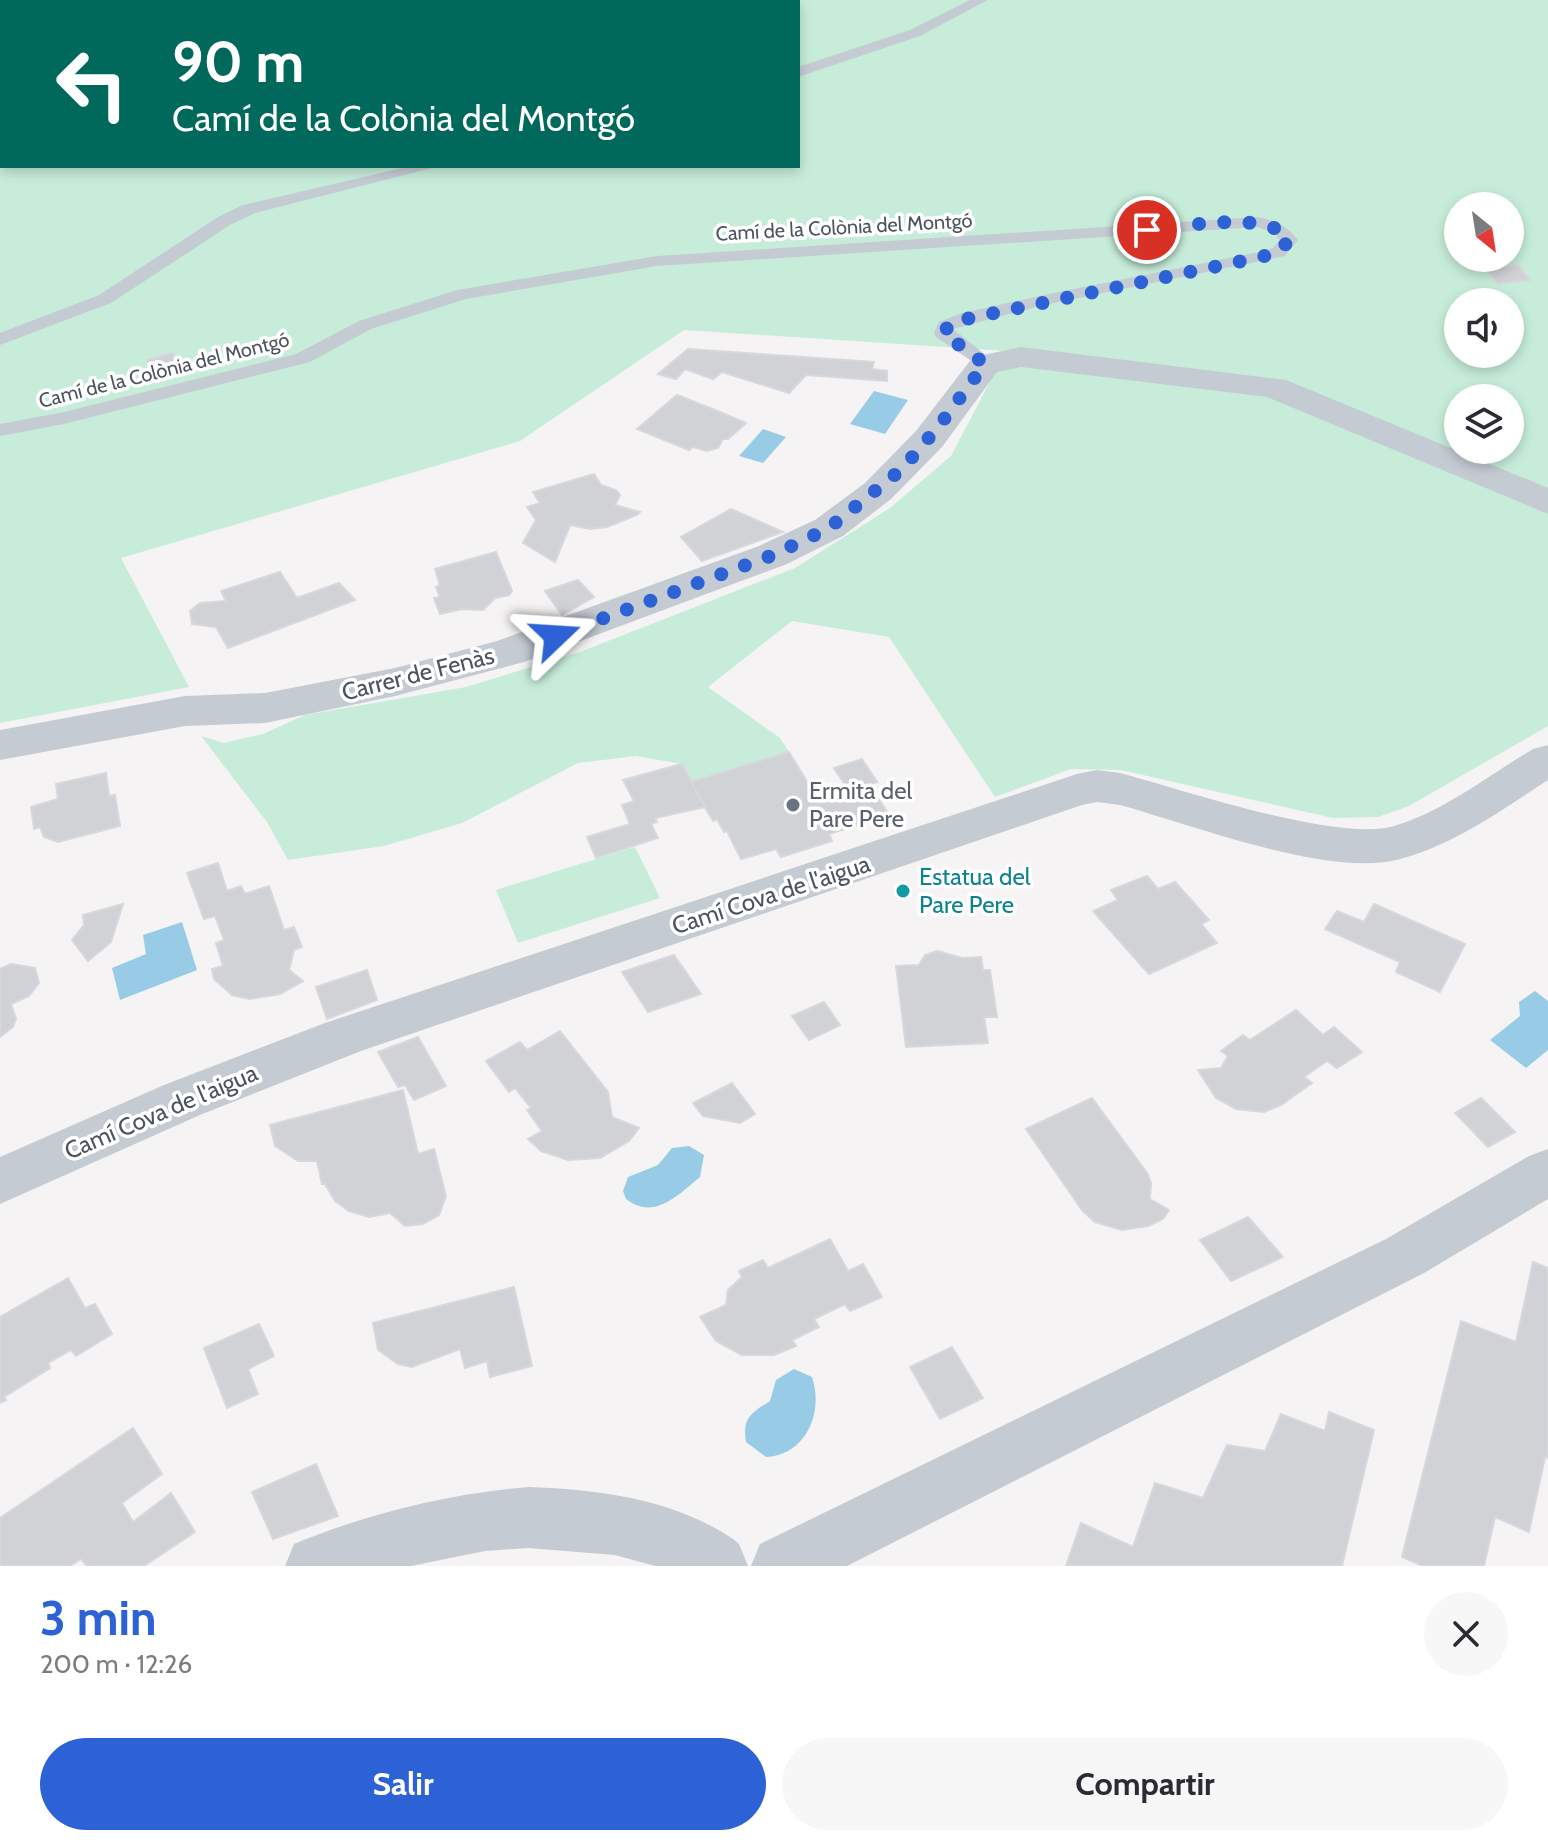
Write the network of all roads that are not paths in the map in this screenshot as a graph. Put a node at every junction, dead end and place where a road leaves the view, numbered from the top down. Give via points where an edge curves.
1 (981, 0) edge
2 (800, 71) edge
3 (423, 168) edge
4 (0, 339) edge
5 (985, 364) junction
6 (0, 430) edge
7 (1548, 502) edge
8 (0, 745) edge
9 (1548, 760) edge
10 (1548, 1172) edge
11 (0, 1181) edge
12 (316, 1566) edge
13 (717, 1566) edge
14 (782, 1566) edge

1 - 2 lane via 915,33
3 - 4 lane via 249,209 105,299
5 - 6 lane, Camí de la Colònia del Montgó via 948,339 945,326 1044,300 1261,257 1279,252 1289,240 1278,228 1258,222 657,261 463,294 395,313 303,358
5 - 7 street via 1034,358 1274,387
5 - 8 street, Carrer de Fenàs via 929,439 878,491 829,528 773,555 521,648 452,668 265,708 185,711
9 - 11 street, Camí Cova de l'aigua via 1418,835 1368,848 1283,832 1120,789 1077,790 343,1037 182,1100
10 - 14 street via 1405,1256
12 - 13 street via 442,1527 570,1517 635,1528

